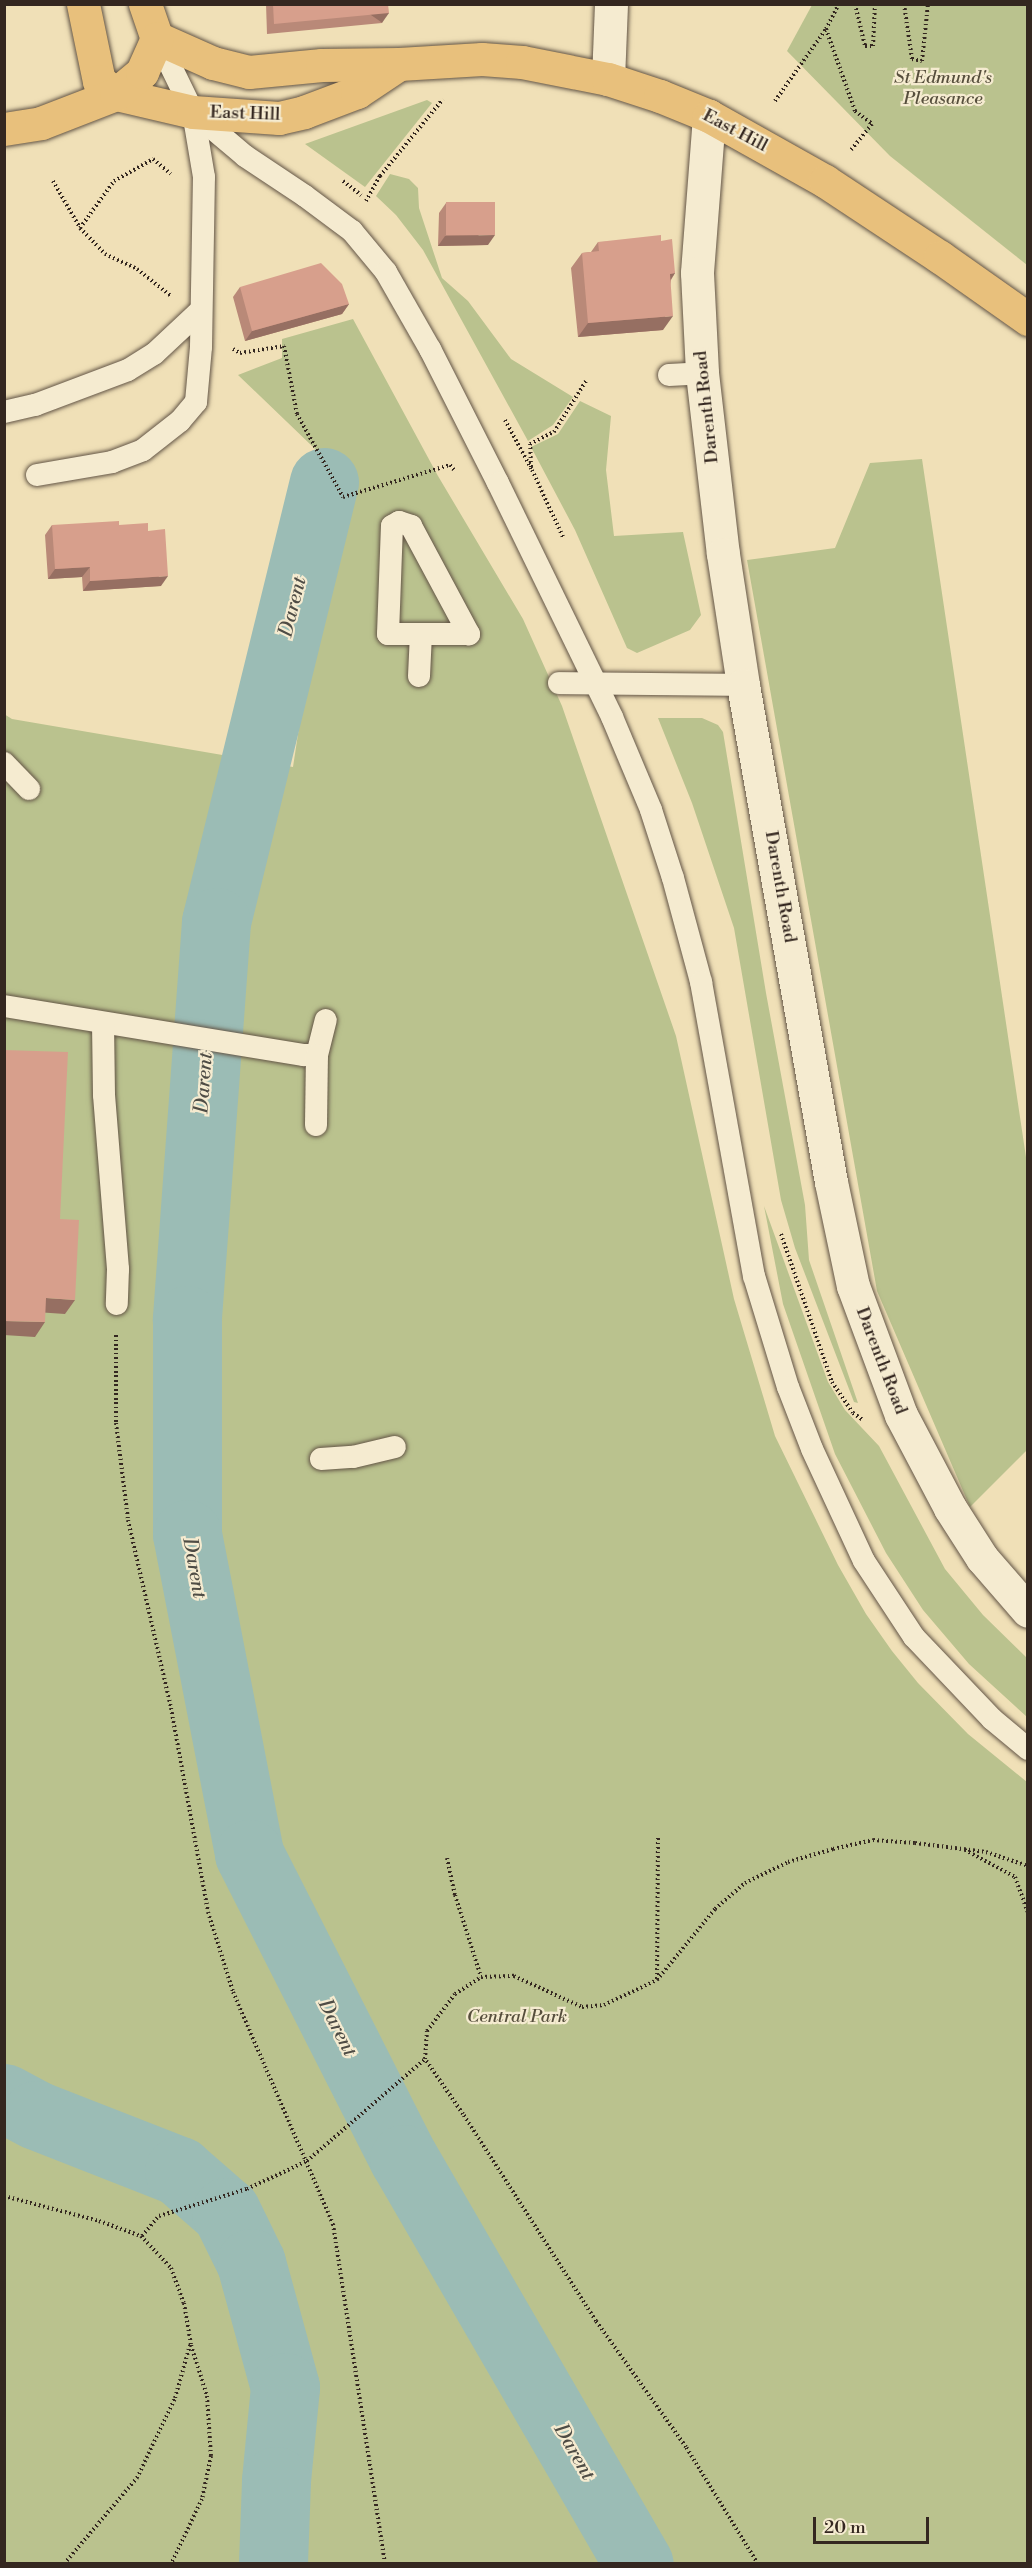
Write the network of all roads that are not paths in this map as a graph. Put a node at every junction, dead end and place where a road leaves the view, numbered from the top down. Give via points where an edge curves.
1 (83, 4) edge
2 (145, 4) edge
3 (610, 4) edge
4 (157, 38) junction
5 (399, 64) junction
6 (608, 80) junction
7 (116, 94) junction
8 (193, 112) junction
9 (709, 116) junction
10 (4, 129) edge
11 (201, 310) junction
12 (1028, 319) edge
13 (702, 373) junction
14 (669, 375) dead end
15 (4, 412) edge
16 (37, 475) dead end
17 (421, 634) junction
18 (419, 676) dead end
19 (559, 683) dead end
20 (597, 684) junction
21 (743, 685) junction
22 (4, 763) edge
23 (29, 789) dead end
24 (4, 1006) edge
25 (326, 1020) dead end
26 (103, 1023) junction
27 (317, 1055) junction
28 (316, 1125) dead end
29 (117, 1304) road end
30 (395, 1447) dead end
31 (321, 1459) dead end
32 (1028, 1611) edge
33 (1028, 1749) edge

1 - 7 main road via 99,81
2 - 4 main road
3 - 6 street
4 - 5 main road, East Hill via 213,63 249,72 322,65
4 - 7 main road via 142,72
4 - 8 lane
5 - 6 main road, East Hill via 482,59 522,62
5 - 8 main road, East Hill via 357,92 279,118
6 - 9 main road, East Hill
7 - 8 main road, East Hill
7 - 10 main road via 41,123
8 - 11 lane via 204,177
8 - 20 lane via 244,156 352,231 386,272 430,349
9 - 12 main road, East Hill via 877,214
9 - 13 street, Darenth Road via 697,273
11 - 15 lane via 154,354 102,382
11 - 16 lane via 196,402 180,421 142,450 112,462
13 - 14 lane
13 - 21 street, Darenth Road
17 - 17 lane via 470,634 411,526 399,522 392,526 388,634
17 - 18 lane
19 - 20 lane
20 - 21 lane
20 - 33 lane via 651,810 686,918 754,1276 788,1387 812,1449 864,1561 908,1629 992,1719
21 - 32 street, Darenth Road via 853,1286 901,1415 950,1508 982,1558
22 - 23 lane
24 - 26 lane
25 - 27 lane
26 - 27 lane via 286,1054
26 - 29 lane
27 - 28 lane
30 - 31 lane via 353,1457

